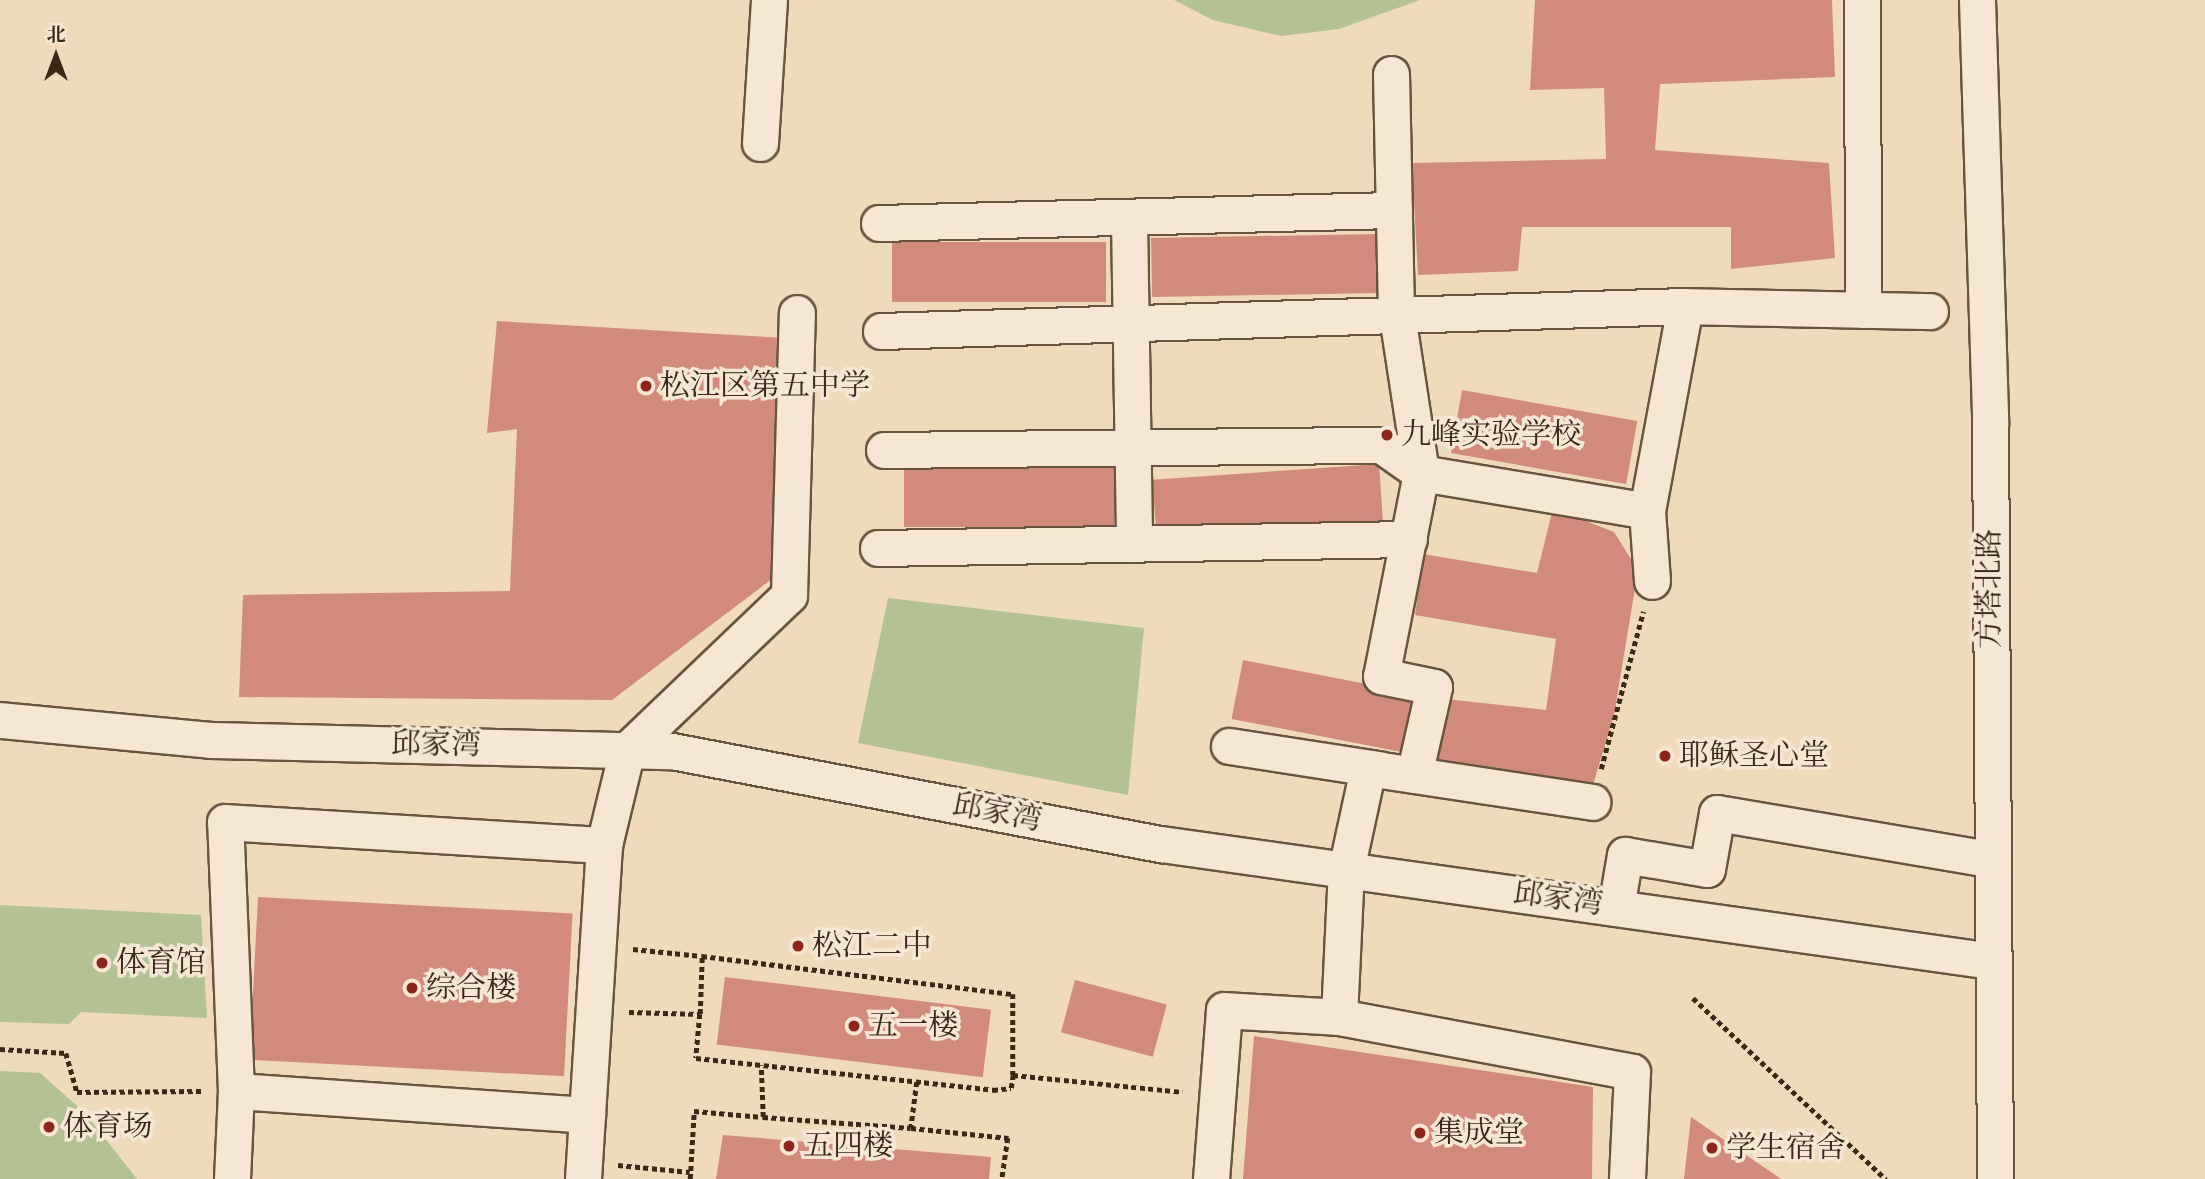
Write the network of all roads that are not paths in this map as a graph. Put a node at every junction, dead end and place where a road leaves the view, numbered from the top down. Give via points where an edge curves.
1 (769, 0) edge
2 (1861, 0) edge
3 (1977, 0) edge
4 (1391, 74) dead end
5 (760, 143) dead end
6 (1394, 210) junction
7 (1129, 217) junction
8 (879, 223) dead end
9 (1685, 306) junction
10 (1863, 310) junction
11 (1930, 311) dead end
12 (797, 313) dead end
13 (1397, 315) junction
14 (1131, 324) junction
15 (881, 331) dead end
16 (1133, 448) junction
17 (884, 450) dead end
18 (1421, 473) junction
19 (1647, 511) junction
20 (1409, 539) junction
21 (1134, 544) junction
22 (878, 548) dead end
23 (1652, 581) road end
24 (0, 720) edge
25 (1229, 746) dead end
26 (627, 750) junction
27 (1378, 769) junction
28 (1414, 775) junction
29 (1592, 802) road end
30 (604, 845) junction
31 (1990, 859) junction
32 (1346, 870) junction
33 (1616, 908) junction
34 (1991, 961) junction
35 (1339, 1017) junction
36 (236, 1091) junction
37 (587, 1115) junction
38 (583, 1171) edge
39 (232, 1179) edge
40 (1211, 1179) edge
41 (1627, 1179) edge
42 (1995, 1179) edge

1 - 5 street
2 - 10 street
3 - 31 street, 方塔北路 via 1990,422
4 - 6 street
6 - 7 street
6 - 13 street
7 - 8 street
7 - 14 street
9 - 10 street
9 - 13 street
9 - 19 street
10 - 11 street
12 - 26 street via 789,595
13 - 14 street
13 - 18 street
14 - 15 street
14 - 16 street
16 - 17 street
16 - 18 street via 1381,445
16 - 21 street
18 - 19 street
18 - 20 street
19 - 23 street
20 - 21 street
20 - 28 street via 1381,676 1434,687
21 - 22 street
24 - 26 street, 邱家湾 via 211,740
25 - 27 street
26 - 30 street
26 - 32 street, 邱家湾 via 672,751 1161,844
27 - 28 street
27 - 32 street via 1368,768
28 - 29 street
30 - 36 street via 225,822
30 - 37 street
31 - 33 street via 1717,813 1707,869 1625,855
31 - 34 street, 方塔北路
32 - 33 street, 邱家湾
32 - 35 street
33 - 34 street, 邱家湾
34 - 42 street, 方塔北路
35 - 40 street via 1224,1010
35 - 41 street via 1632,1072
36 - 37 street
36 - 39 street
37 - 38 street

